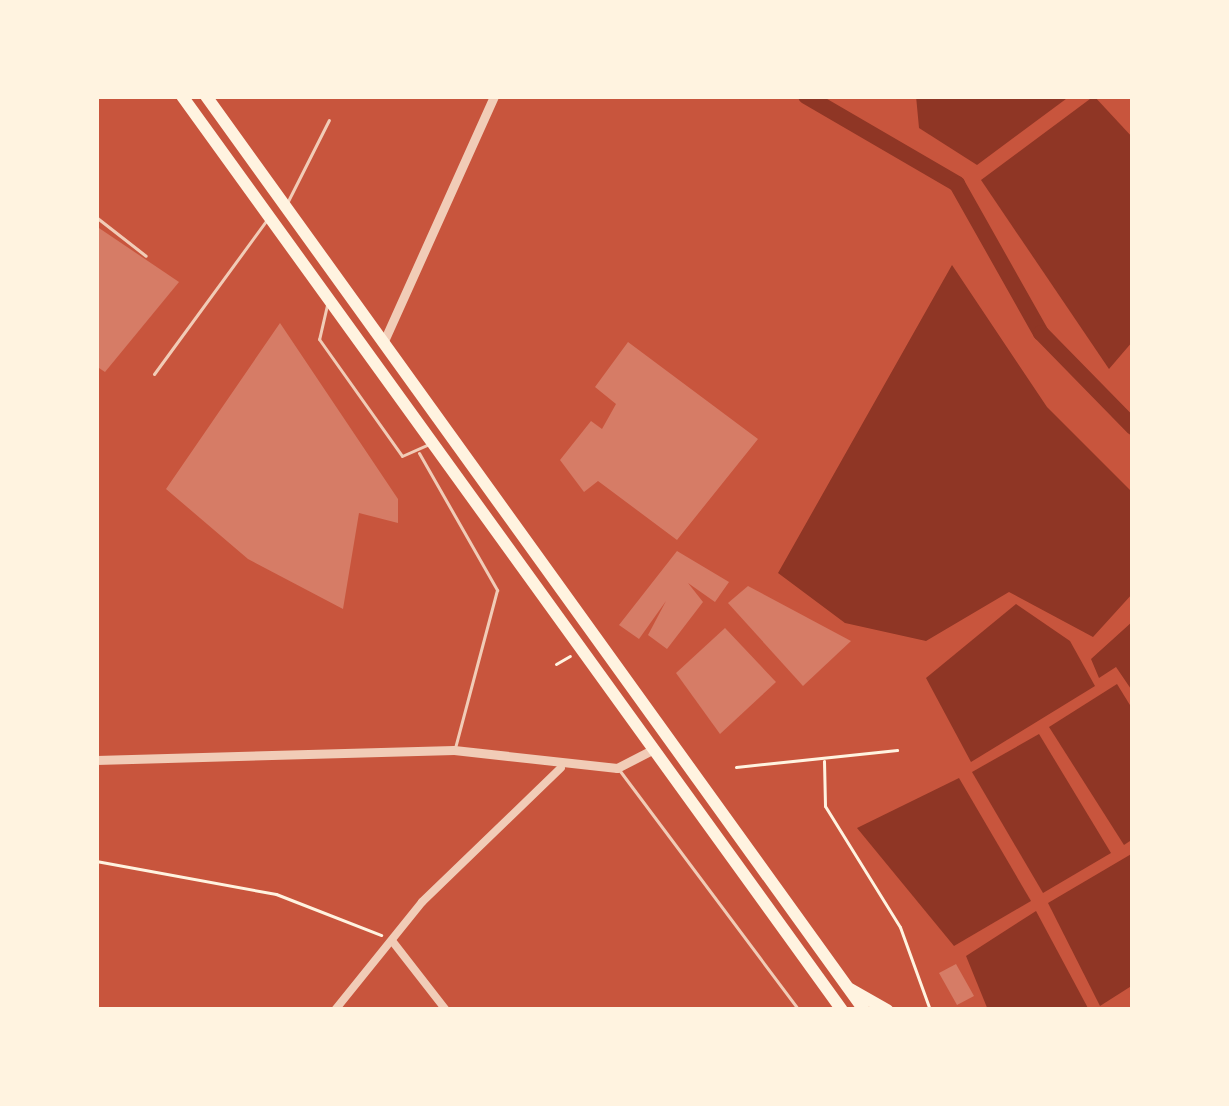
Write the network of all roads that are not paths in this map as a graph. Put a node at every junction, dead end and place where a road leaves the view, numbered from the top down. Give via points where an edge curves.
1 (182, 96) edge
2 (206, 96) edge
3 (494, 96) edge
4 (329, 120) dead end
5 (286, 204) junction
6 (271, 215) junction
7 (96, 217) edge
8 (146, 256) dead end
9 (330, 298) junction
10 (384, 341) junction
11 (154, 374) dead end
12 (433, 441) junction
13 (419, 453) junction
14 (654, 748) junction
15 (454, 750) junction
16 (96, 760) edge
17 (561, 768) junction
18 (617, 768) junction
19 (393, 942) junction
20 (849, 989) junction
21 (833, 1004) edge
22 (340, 1008) edge
23 (446, 1010) edge
24 (799, 1010) edge
25 (842, 1010) edge
26 (864, 1010) edge
27 (887, 1010) edge

1 - 6 main road
2 - 5 main road
3 - 10 street
4 - 5 lane
5 - 10 main road
6 - 9 main road
6 - 11 lane
7 - 8 lane
9 - 12 main road
9 - 13 lane via 319,339 402,456
10 - 20 main road
12 - 13 lane
12 - 14 main road
13 - 15 lane via 497,590
14 - 18 street
14 - 21 main road
15 - 16 street
15 - 17 street
17 - 18 street
17 - 19 street
18 - 24 lane
19 - 22 street
19 - 23 street
20 - 26 main road
20 - 27 main road
21 - 25 main road

